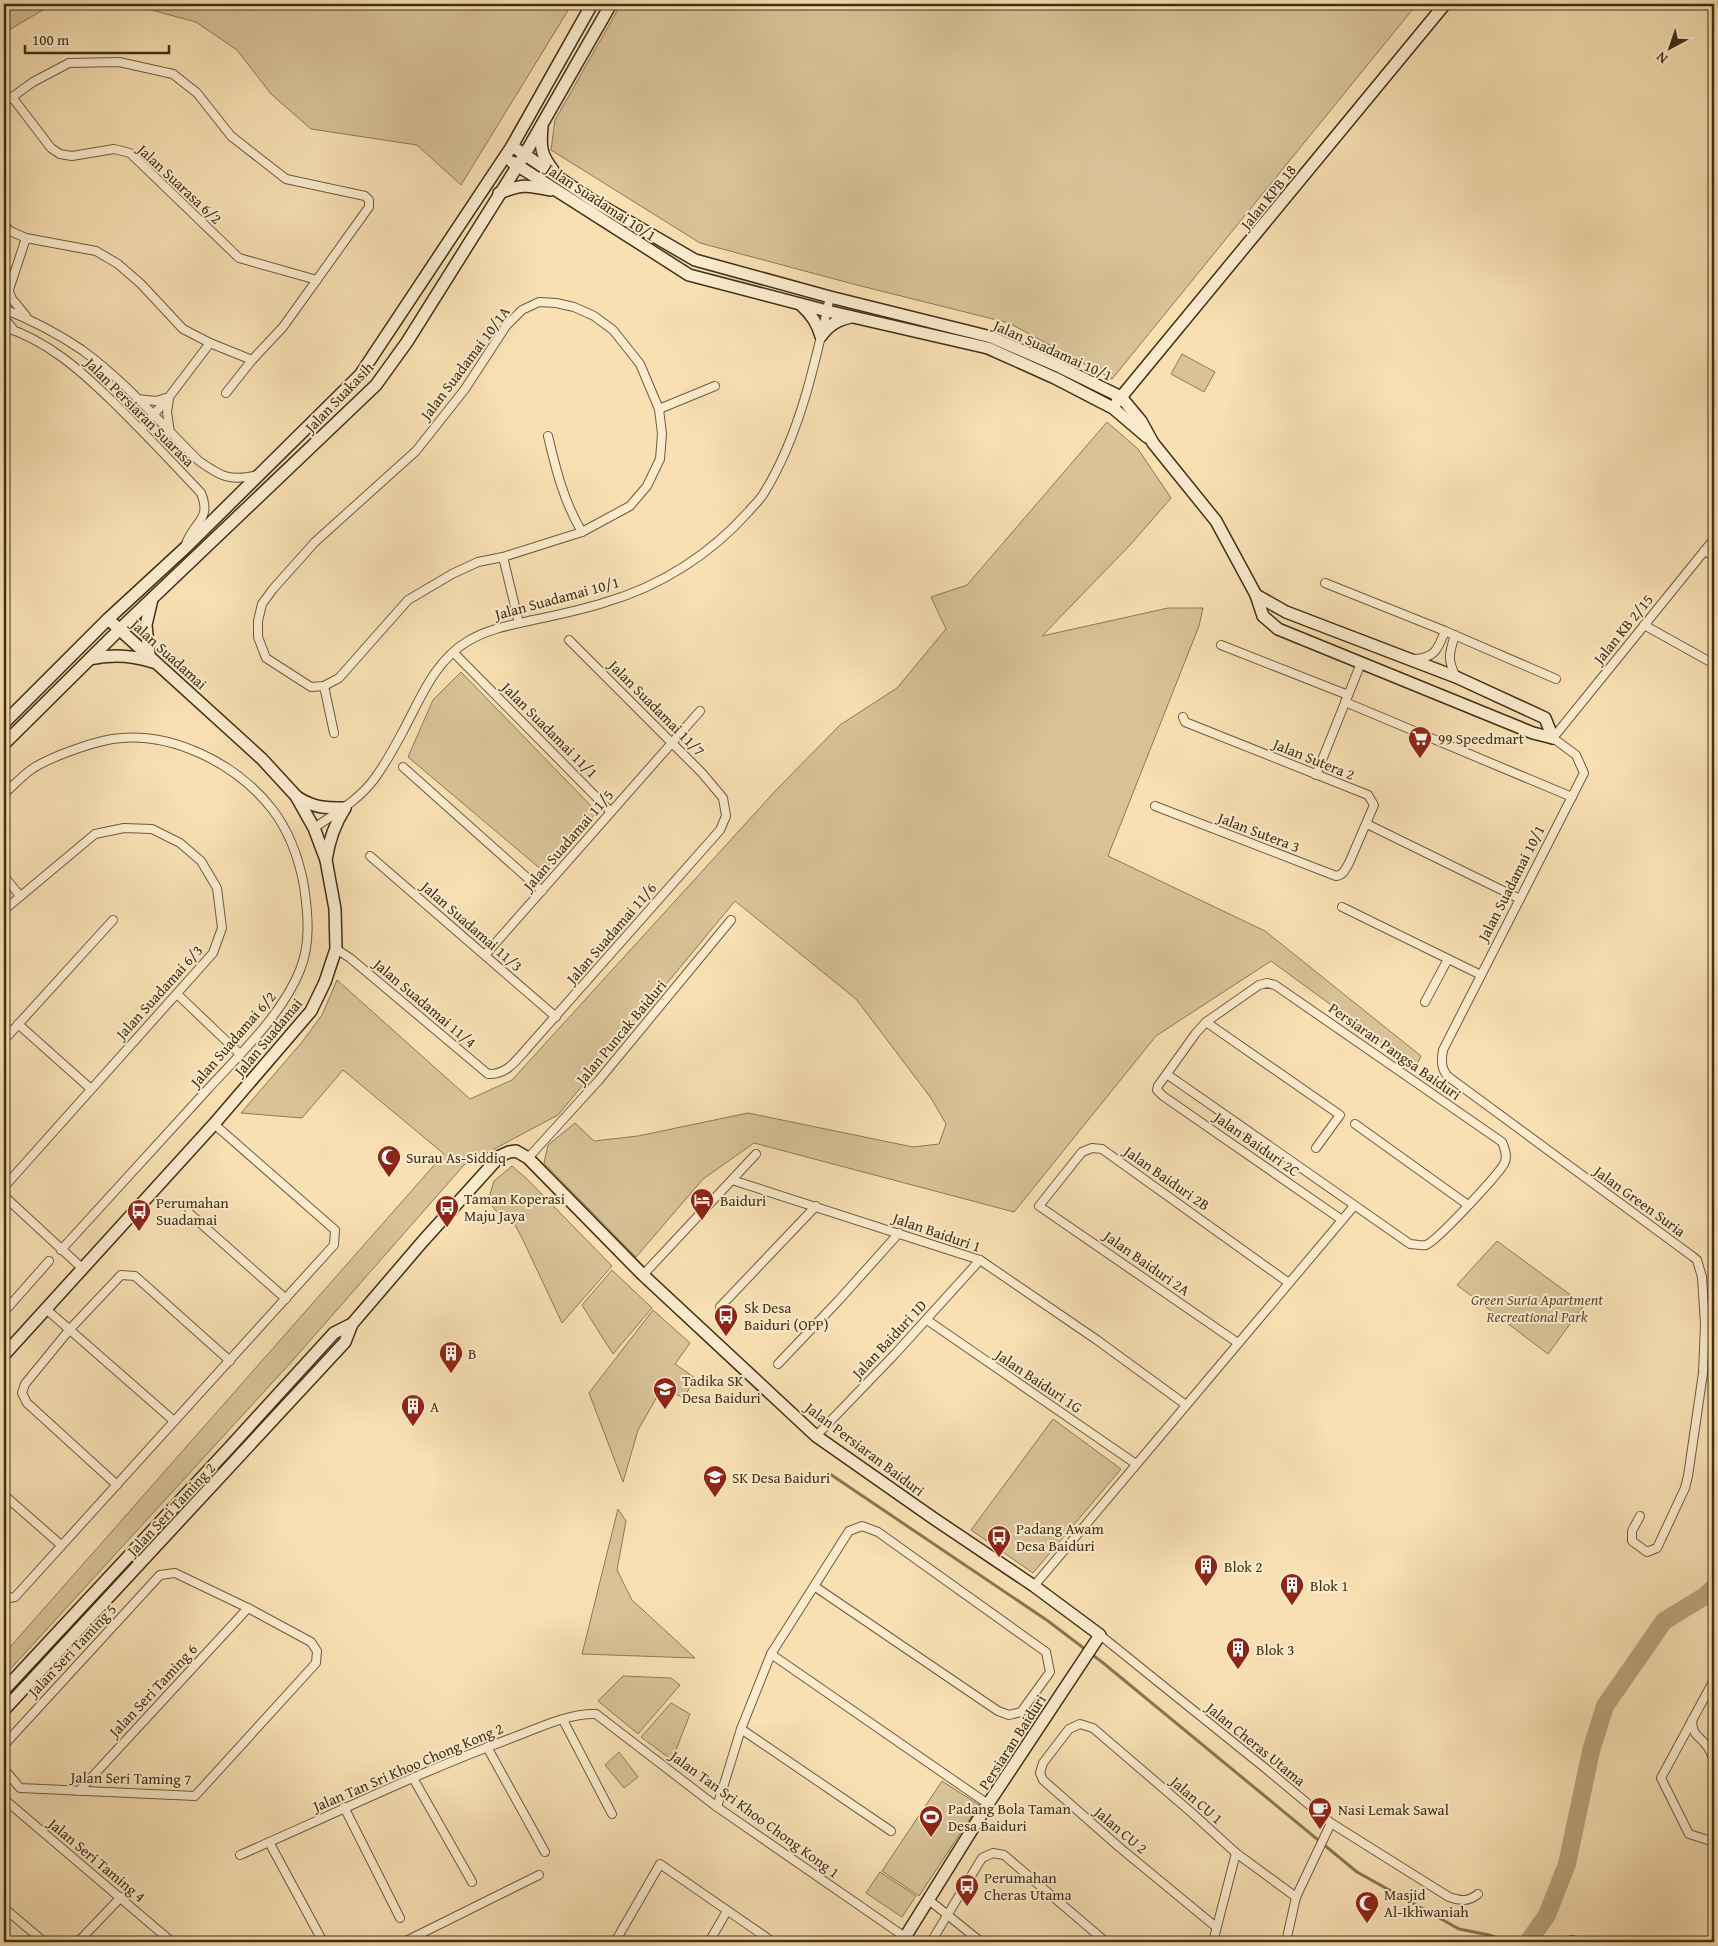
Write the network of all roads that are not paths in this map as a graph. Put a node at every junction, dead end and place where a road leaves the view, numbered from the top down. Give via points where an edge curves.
1 (592, 4) edge
2 (612, 4) edge
3 (1444, 4) edge
4 (12, 97) junction
5 (4, 103) edge
6 (543, 123) junction
7 (512, 146) junction
8 (525, 154) junction
9 (504, 157) junction
10 (517, 166) junction
11 (562, 180) junction
12 (557, 191) junction
13 (499, 193) junction
14 (4, 225) edge
15 (26, 238) junction
16 (317, 280) junction
17 (6, 291) edge
18 (830, 298) junction
19 (800, 304) junction
20 (4, 305) edge
21 (4, 309) edge
22 (827, 311) junction
23 (853, 317) junction
24 (4, 318) edge
25 (28, 319) junction
26 (4, 326) edge
27 (15, 330) junction
28 (821, 336) junction
29 (210, 343) junction
30 (252, 360) junction
31 (715, 386) dead end
32 (226, 393) dead end
33 (169, 397) junction
34 (1121, 397) junction
35 (136, 398) junction
36 (1113, 408) junction
37 (660, 409) junction
38 (153, 416) junction
39 (141, 428) junction
40 (170, 433) junction
41 (548, 436) dead end
42 (1153, 442) junction
43 (258, 475) junction
44 (582, 532) junction
45 (1714, 539) edge
46 (185, 548) junction
47 (1704, 551) junction
48 (503, 556) junction
49 (1714, 556) edge
50 (1325, 583) dead end
51 (1256, 595) junction
52 (152, 599) junction
53 (108, 618) junction
54 (519, 623) junction
55 (1644, 625) junction
56 (120, 629) junction
57 (1445, 631) junction
58 (1455, 636) junction
59 (569, 640) dead end
60 (1221, 645) dead end
61 (454, 653) junction
62 (89, 659) junction
63 (153, 659) junction
64 (1409, 659) junction
65 (1361, 662) junction
66 (1714, 664) edge
67 (1456, 678) junction
68 (1556, 679) dead end
69 (324, 686) junction
70 (1347, 698) junction
71 (700, 711) dead end
72 (1183, 717) dead end
73 (4, 723) edge
74 (334, 733) dead end
75 (1553, 738) junction
76 (671, 742) junction
77 (4, 744) edge
78 (403, 767) dead end
79 (1316, 775) junction
80 (4, 794) edge
81 (296, 796) junction
82 (1572, 797) junction
83 (723, 798) joint
84 (1155, 806) dead end
85 (345, 808) junction
86 (611, 812) junction
87 (1367, 824) junction
88 (314, 828) junction
89 (370, 856) dead end
90 (326, 860) junction
91 (1349, 863) joint
92 (4, 876) edge
93 (542, 890) junction
94 (20, 896) junction
95 (1520, 899) junction
96 (1342, 907) dead end
97 (4, 910) edge
98 (113, 920) dead end
99 (732, 920) dead end
100 (336, 949) junction
101 (485, 955) junction
102 (1448, 959) junction
103 (1481, 975) junction
104 (177, 994) junction
105 (1425, 1002) dead end
106 (556, 1017) junction
107 (1206, 1022) junction
108 (18, 1024) junction
109 (4, 1040) edge
110 (1443, 1050) joint
111 (240, 1054) junction
112 (498, 1074) joint
113 (1168, 1075) junction
114 (91, 1089) junction
115 (1157, 1090) joint
116 (214, 1124) junction
117 (1355, 1124) dead end
118 (1316, 1148) dead end
119 (756, 1154) dead end
120 (528, 1158) junction
121 (732, 1180) junction
122 (4, 1186) edge
123 (4, 1196) edge
124 (1468, 1205) junction
125 (816, 1206) junction
126 (1039, 1206) joint
127 (1354, 1206) junction
128 (189, 1213) dead end
129 (1342, 1220) junction
130 (898, 1233) junction
131 (61, 1250) junction
132 (980, 1260) junction
133 (49, 1261) dead end
134 (82, 1268) junction
135 (643, 1275) junction
136 (1289, 1283) junction
137 (286, 1299) junction
138 (720, 1307) dead end
139 (46, 1309) junction
140 (4, 1312) edge
141 (926, 1320) junction
142 (352, 1324) junction
143 (70, 1329) junction
144 (1238, 1343) junction
145 (4, 1355) edge
146 (230, 1361) junction
147 (778, 1364) dead end
148 (1186, 1405) junction
149 (174, 1422) junction
150 (816, 1436) junction
151 (1136, 1464) junction
152 (116, 1485) junction
153 (4, 1495) edge
154 (1640, 1516) dead end
155 (61, 1545) junction
156 (814, 1586) junction
157 (1034, 1586) junction
158 (4, 1599) edge
159 (248, 1608) junction
160 (1100, 1635) junction
161 (771, 1654) junction
162 (1714, 1680) edge
163 (4, 1690) edge
164 (4, 1710) edge
165 (590, 1714) joint
166 (563, 1720) junction
167 (1692, 1720) junction
168 (1080, 1724) joint
169 (741, 1729) junction
170 (4, 1744) edge
171 (487, 1747) junction
172 (1714, 1760) edge
173 (4, 1769) edge
174 (413, 1778) junction
175 (79, 1791) junction
176 (4, 1799) edge
177 (988, 1804) junction
178 (344, 1807) junction
179 (717, 1807) junction
180 (612, 1814) dead end
181 (1330, 1823) junction
182 (891, 1831) dead end
183 (269, 1842) junction
184 (1714, 1842) edge
185 (545, 1852) dead end
186 (1236, 1853) junction
187 (240, 1855) dead end
188 (539, 1876) dead end
189 (472, 1882) dead end
190 (1478, 1894) dead end
191 (121, 1897) junction
192 (1296, 1897) junction
193 (929, 1900) junction
194 (4, 1908) edge
195 (727, 1911) junction
196 (949, 1915) junction
197 (400, 1918) dead end
198 (1216, 1928) junction
199 (419, 1935) junction
200 (904, 1940) edge
201 (1571, 1940) dead end
202 (43, 1941) edge
203 (78, 1942) edge
204 (172, 1942) edge
205 (323, 1942) edge
206 (404, 1942) edge
207 (426, 1942) edge
208 (615, 1942) edge
209 (709, 1942) edge
210 (773, 1942) edge
211 (931, 1942) edge
212 (981, 1942) edge
213 (1106, 1942) edge
214 (1212, 1942) edge
215 (1286, 1942) edge
216 (1580, 1942) edge

1 - 7 street, Jalan Suakasih
2 - 6 street, Jalan Suakasih
3 - 34 street, Jalan KPB 18
4 - 5 street
4 - 16 street, Jalan Suarasa 6/2 via 51,148 60,154 72,156 114,149 130,153 239,258
4 - 16 street via 69,63 119,62 173,74 197,93 231,136 286,179 365,196 369,200 369,207
6 - 8 street, Jalan Suakasih
6 - 11 street via 541,143 544,158
7 - 8 street, Jalan Suadamai 10/1
7 - 9 street, Jalan Suakasih
8 - 10 street, Jalan Suakasih
8 - 11 street, Jalan Suadamai 10/1
9 - 10 street, Jalan Suadamai 10/1
9 - 43 street, Jalan Suakasih via 360,376
10 - 12 street, Jalan Suadamai 10/1
10 - 13 street, Jalan Suakasih
11 - 18 street, Jalan Suadamai 10/1 via 695,260
12 - 13 street via 528,185
12 - 19 street, Jalan Suadamai 10/1 via 689,275
13 - 52 street, Jalan Suakasih via 407,342 376,385
14 - 15 street
15 - 17 street
15 - 29 street via 96,251 118,264 141,284 183,329
16 - 30 street via 283,327
17 - 20 street
17 - 25 street
18 - 22 street, Jalan Suadamai 10/1
18 - 34 street, Jalan Suadamai 10/1 via 992,337
19 - 22 street, Jalan Suadamai 10/1
19 - 28 street via 812,315
21 - 25 street, Jalan Persiaran Suarasa
22 - 23 street, Jalan Suadamai 10/1
22 - 28 street, Jalan Suadamai 10/1
23 - 28 street via 838,320
23 - 36 street, Jalan Suadamai 10/1 via 988,348
24 - 27 street
25 - 35 street, Jalan Persiaran Suarasa via 82,350
26 - 27 street, Jalan Persiaran Suarasa
27 - 39 street, Jalan Persiaran Suarasa via 84,373
28 - 54 street, Jalan Suadamai 10/1 via 809,389 780,464 763,494 716,544 664,579 626,596 585,609
29 - 30 street
29 - 33 street
30 - 32 street
31 - 37 street
33 - 35 street via 156,401
33 - 38 street
33 - 40 street
34 - 36 street, Jalan KPB 18
34 - 42 street, Jalan Suadamai 10/1
35 - 38 street, Jalan Persiaran Suarasa
36 - 42 street, Jalan Suadamai 10/1
37 - 44 street, Jalan Suadamai 10/1A via 660,459 647,486 630,506
37 - 69 street, Jalan Suadamai 10/1A via 640,364 613,330 594,316 556,303 539,302 522,310 506,326 465,389 416,451 315,542 262,604 258,637 266,658 311,688
38 - 39 street
38 - 40 street, Jalan Persiaran Suarasa
39 - 46 street, Jalan Persiaran Suarasa via 201,493 205,504 204,516 189,535
40 - 43 street, Jalan Persiaran Suarasa via 199,461 225,477 236,479
41 - 44 street via 559,480
42 - 51 street, Jalan Suadamai 10/1 via 1216,521
43 - 46 street, Jalan Suakasih
44 - 48 street, Jalan Suadamai 10/1A
45 - 47 street, Jalan KB 2/15
46 - 53 street, Jalan Suakasih
47 - 49 street
47 - 55 street, Jalan KB 2/15
48 - 54 street
48 - 69 street, Jalan Suadamai 10/1A via 478,562 452,574 408,600 339,678
50 - 57 street
51 - 64 street, Jalan Suadamai 10/1 via 1286,612
51 - 65 street, Jalan Suadamai 10/1 via 1263,616 1278,629
52 - 56 street, Jalan Suakasih
52 - 63 street via 146,625
53 - 56 street, Jalan Suadamai
53 - 73 street, Jalan Suakasih
54 - 61 street, Jalan Suadamai 10/1 via 468,641
55 - 66 street
55 - 75 street, Jalan KB 2/15
56 - 62 street, Jalan Suakasih
56 - 63 street, Jalan Suadamai
57 - 58 street
57 - 64 street via 1434,654 1424,659
58 - 67 street via 1449,660
58 - 68 street
59 - 76 street, Jalan Suadamai 11/7
60 - 70 street via 1340,692
61 - 85 street, Jalan Suadamai 10/1 via 424,690 374,779
61 - 86 street, Jalan Suadamai 11/1
62 - 63 street via 118,655
62 - 77 street, Jalan Suakasih
63 - 81 street, Jalan Suadamai via 262,759
64 - 67 street, Jalan Suadamai 10/1
65 - 70 street
65 - 75 street, Jalan Suadamai 10/1 via 1533,733
67 - 75 street, Jalan Suadamai 10/1 via 1546,718
69 - 74 street
70 - 79 street
70 - 82 street
71 - 76 street, Jalan Suadamai 11/5
72 - 79 street, Jalan Sutera 2 via 1185,722
75 - 82 street, Jalan Suadamai 10/1 via 1576,756 1584,773
76 - 83 street, Jalan Suadamai 11/7
76 - 86 street, Jalan Suadamai 11/5
78 - 93 street
79 - 87 street, Jalan Sutera 2 via 1368,795 1374,805
80 - 111 street, Jalan Suadamai 6/2 via 32,769 62,755 112,739 152,739 177,744 210,758 244,780 272,809 292,842 302,875 308,934 300,970 284,1002
81 - 85 street via 323,808
81 - 88 street, Jalan Suadamai
82 - 95 street, Jalan Suadamai 10/1
83 - 106 street, Jalan Suadamai 11/6 via 726,816 720,830
84 - 91 street, Jalan Sutera 3 via 1336,876 1340,876
85 - 88 street, Jalan Suadamai 10/1
85 - 90 street via 335,824
86 - 93 street, Jalan Suadamai 11/5
87 - 91 street, Jalan Sutera 2
87 - 95 street
88 - 90 street, Jalan Suadamai
89 - 101 street, Jalan Suadamai 11/3
90 - 100 street, Jalan Suadamai via 335,909
92 - 94 street
93 - 101 street, Jalan Suadamai 11/5
94 - 97 street, Jalan Suadamai 6/3
94 - 104 street, Jalan Suadamai 6/3 via 95,834 138,827 152,829 180,843 201,862 217,888 222,928 213,953
95 - 103 street, Jalan Suadamai 10/1
96 - 102 street
98 - 108 street
99 - 120 street, Jalan Puncak Baiduri via 599,1080
100 - 112 street, Jalan Suadamai 11/4 via 488,1074
100 - 116 street, Jalan Suadamai via 311,1011
101 - 106 street, Jalan Suadamai 11/3
102 - 103 street
102 - 105 street
103 - 110 street, Jalan Suadamai 10/1
104 - 111 street
104 - 114 street, Jalan Suadamai 6/3
106 - 112 street, Jalan Suadamai 11/6 via 506,1071
107 - 113 street, Persiaran Pangsa Baiduri
107 - 118 street via 1340,1115
107 - 124 street, Persiaran Pangsa Baiduri via 1259,985 1274,985 1502,1142 1506,1152 1505,1163
108 - 109 street
108 - 114 street
110 - 154 street, Jalan Green Suria via 1444,1073 1692,1256 1700,1267 1705,1324 1704,1373 1684,1488 1658,1548 1647,1552 1632,1541 1632,1531
111 - 131 street, Jalan Suadamai 6/2
113 - 115 street, Persiaran Pangsa Baiduri
113 - 127 street
114 - 122 street, Jalan Suadamai 6/3
115 - 129 street, Jalan Baiduri 2C
116 - 134 street, Jalan Suadamai
116 - 137 street via 335,1230 334,1245
117 - 124 street
119 - 121 street
120 - 135 street, Jalan Persiaran Baiduri
120 - 142 street, Jalan Seri Taming 2 via 516,1150 500,1156
121 - 125 street, Jalan Baiduri 1
121 - 135 street
123 - 131 street
124 - 127 street, Persiaran Pangsa Baiduri via 1425,1245 1410,1244
125 - 130 street, Jalan Baiduri 1
125 - 138 street
126 - 136 street, Jalan Baiduri 2B via 1082,1152 1102,1149
126 - 144 street, Jalan Baiduri 2A
127 - 129 street
128 - 137 street
129 - 136 street
130 - 132 street, Jalan Baiduri 1
130 - 147 street
131 - 134 street
132 - 141 street, Jalan Baiduri 1D
132 - 148 street, Jalan Baiduri 1
133 - 140 street
134 - 139 street, Jalan Suadamai
135 - 150 street, Jalan Persiaran Baiduri
136 - 144 street
137 - 146 street
139 - 143 street
139 - 145 street, Jalan Suadamai
141 - 150 street, Jalan Baiduri 1D
141 - 151 street, Jalan Baiduri 1G
142 - 163 street, Jalan Seri Taming 2 via 334,1333
142 - 164 street, Jalan Seri Taming 2 via 345,1342
143 - 146 street via 121,1275 134,1276
143 - 149 street
143 - 152 street via 25,1384 22,1393 27,1403
144 - 148 street
146 - 149 street
148 - 151 street
149 - 152 street
150 - 157 street, Jalan Persiaran Baiduri
151 - 157 street
152 - 155 street
153 - 155 street
155 - 158 street via 15,1597
156 - 156 street via 931,1667 1008,1715 1021,1712 1050,1672 1046,1652 878,1532 862,1526 850,1531
156 - 161 street
157 - 160 street, Jalan Persiaran Baiduri
159 - 170 street, Jalan Seri Taming 5 via 175,1573 160,1575
159 - 175 street, Jalan Seri Taming 6
159 - 175 street, Jalan Seri Taming 7 via 311,1642 317,1651 316,1663 195,1796
160 - 177 street, Persiaran Baiduri
160 - 181 street, Jalan Cheras Utama
161 - 169 street
161 - 177 street
162 - 167 street
165 - 166 street, Jalan Tan Sri Khoo Chong Kong 2
165 - 179 street, Jalan Tan Sri Khoo Chong Kong 1 via 596,1714
166 - 171 street, Jalan Tan Sri Khoo Chong Kong 2
166 - 180 street
167 - 172 street via 1693,1731 1706,1744
167 - 184 street via 1661,1778 1689,1834
168 - 186 street, Jalan CU 1 via 1093,1728
168 - 198 street, Jalan CU 2 via 1070,1729 1043,1763 1040,1773 1043,1780
169 - 179 street
169 - 182 street
171 - 174 street, Jalan Tan Sri Khoo Chong Kong 2
171 - 185 street
173 - 175 street, Jalan Seri Taming 7 via 20,1788
174 - 178 street, Jalan Tan Sri Khoo Chong Kong 2
174 - 189 street
176 - 191 street, Jalan Seri Taming 4
177 - 193 street, Persiaran Baiduri
178 - 183 street, Jalan Tan Sri Khoo Chong Kong 2
178 - 197 street
179 - 200 street, Jalan Tan Sri Khoo Chong Kong 1
181 - 190 street, Jalan Cheras Utama via 1449,1897 1462,1901
181 - 192 street
183 - 187 street, Jalan Tan Sri Khoo Chong Kong 2
183 - 205 street
186 - 192 street, Jalan CU 1
186 - 198 street
188 - 199 street
191 - 203 street
191 - 204 street, Jalan Seri Taming 4
192 - 215 street
193 - 196 street
193 - 200 street, Persiaran Baiduri
194 - 202 street
195 - 208 street via 660,1864
195 - 209 street
195 - 210 street
196 - 211 street
196 - 212 street
196 - 213 street via 982,1858 1004,1855
198 - 214 street
199 - 206 street
199 - 207 street
201 - 216 street

